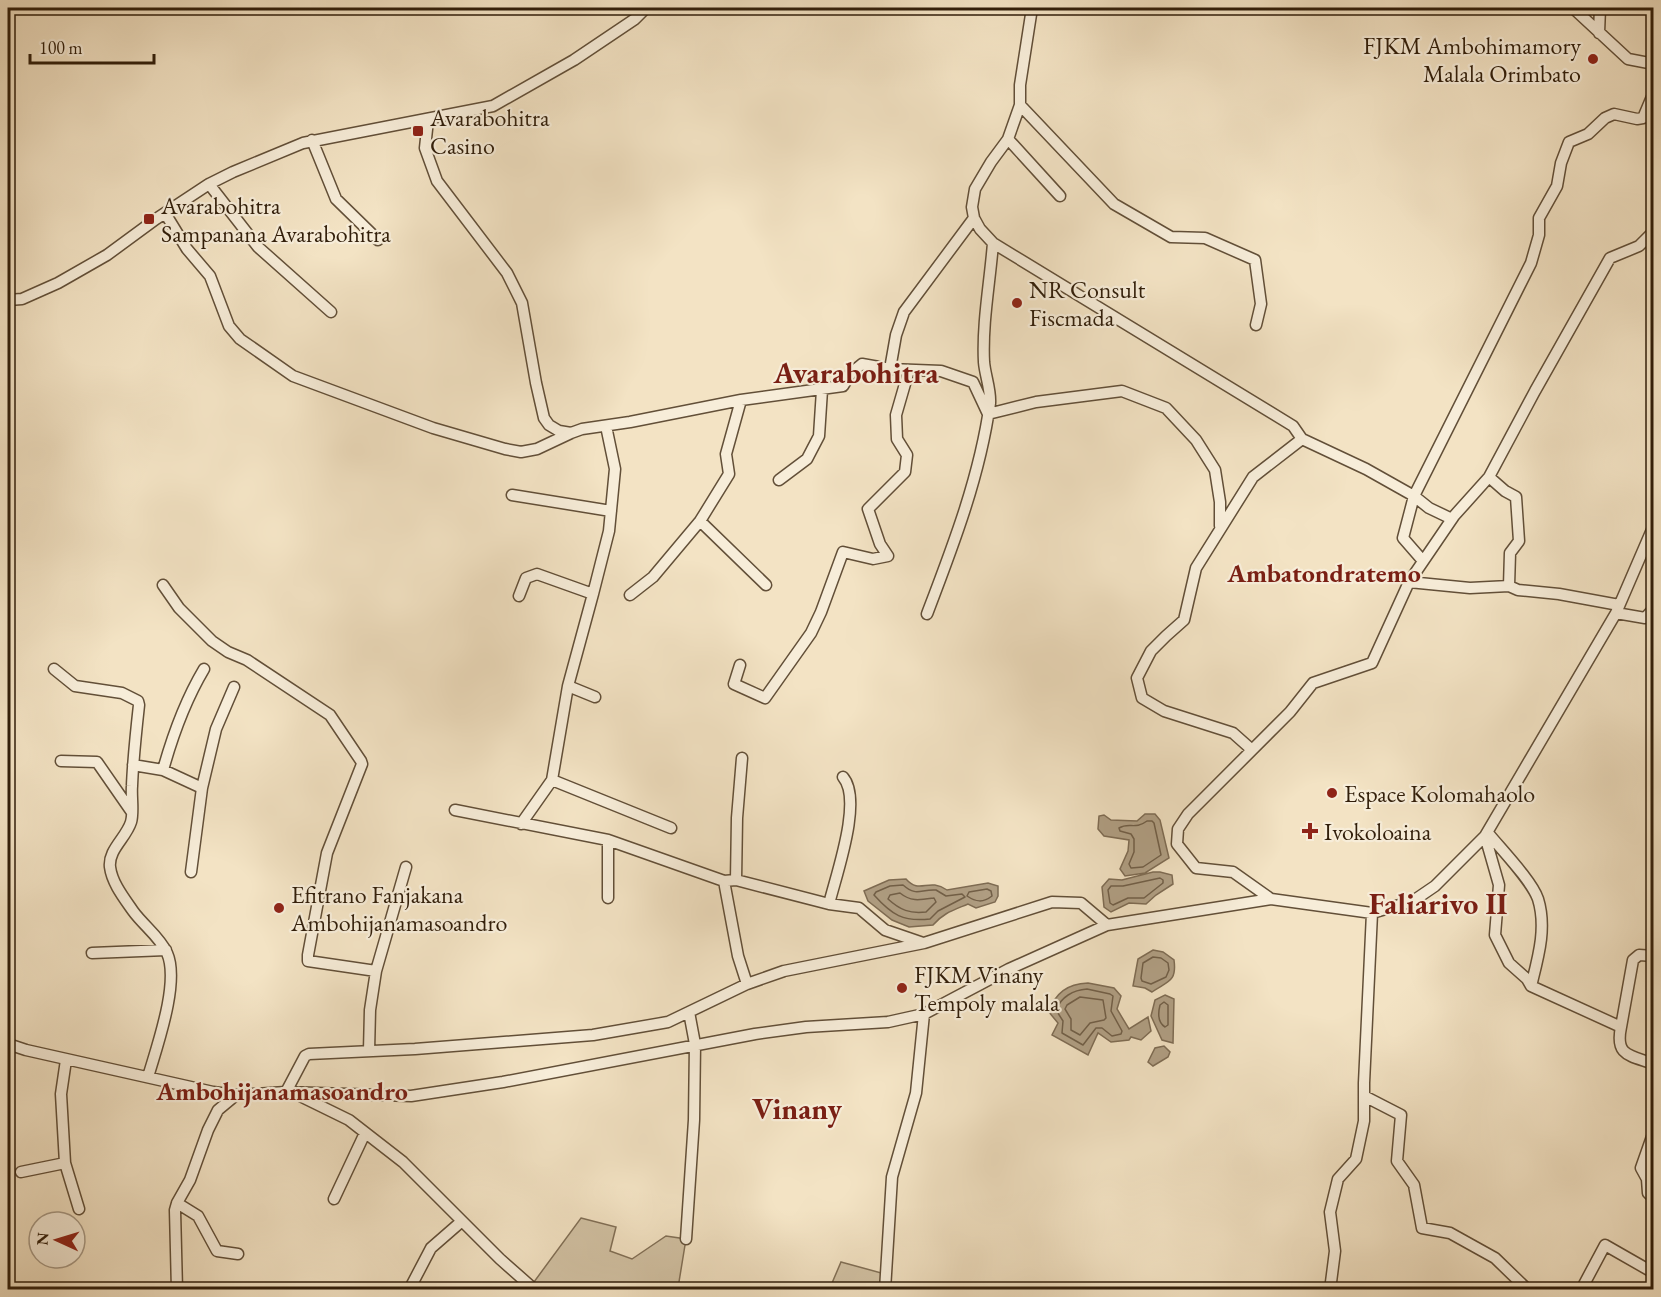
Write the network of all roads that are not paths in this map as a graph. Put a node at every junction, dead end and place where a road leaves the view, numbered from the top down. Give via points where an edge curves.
1 (646, 8) edge
2 (1032, 8) edge
3 (1573, 8) edge
4 (1600, 8) edge
5 (1599, 33) junction
6 (1653, 64) edge
7 (1653, 92) edge
8 (1020, 105) junction
9 (428, 120) junction
10 (312, 140) junction
11 (1008, 140) junction
12 (209, 184) junction
13 (1060, 196) dead end
14 (165, 213) junction
15 (974, 218) junction
16 (1653, 231) edge
17 (378, 240) dead end
18 (993, 243) junction
19 (8, 300) edge
20 (331, 312) dead end
21 (1256, 325) dead end
22 (890, 369) junction
23 (909, 370) junction
24 (822, 390) junction
25 (741, 400) junction
26 (988, 414) junction
27 (606, 426) junction
28 (571, 432) junction
29 (1302, 439) junction
30 (1489, 477) junction
31 (779, 480) dead end
32 (512, 495) dead end
33 (1414, 496) junction
34 (611, 511) junction
35 (1452, 519) junction
36 (700, 521) junction
37 (1653, 525) edge
38 (1220, 527) junction
39 (1423, 561) junction
40 (1409, 582) junction
41 (162, 585) dead end
42 (766, 585) dead end
43 (1509, 586) junction
44 (593, 594) junction
45 (519, 596) dead end
46 (630, 596) dead end
47 (1653, 608) edge
48 (1618, 609) junction
49 (927, 614) dead end
50 (740, 665) dead end
51 (54, 669) dead end
52 (204, 669) dead end
53 (568, 686) junction
54 (234, 687) dead end
55 (595, 697) dead end
56 (1251, 749) junction
57 (742, 758) dead end
58 (61, 761) dead end
59 (133, 765) junction
60 (164, 770) junction
61 (843, 777) dead end
62 (552, 780) junction
63 (202, 789) junction
64 (455, 810) dead end
65 (131, 811) junction
66 (521, 824) junction
67 (671, 828) dead end
68 (1486, 834) junction
69 (608, 840) junction
70 (406, 867) dead end
71 (191, 873) dead end
72 (736, 880) junction
73 (724, 881) junction
74 (608, 898) dead end
75 (1270, 898) junction
76 (829, 904) junction
77 (1372, 913) junction
78 (1107, 924) junction
79 (924, 943) junction
80 (166, 950) junction
81 (92, 953) dead end
82 (1653, 956) edge
83 (376, 971) junction
84 (747, 984) junction
85 (1531, 986) junction
86 (688, 1012) junction
87 (924, 1014) junction
88 (1620, 1027) junction
89 (8, 1044) edge
90 (695, 1044) junction
91 (369, 1051) junction
92 (66, 1060) junction
93 (1653, 1064) edge
94 (148, 1077) junction
95 (290, 1093) junction
96 (236, 1095) junction
97 (1364, 1096) junction
98 (1653, 1131) edge
99 (365, 1133) junction
100 (65, 1163) junction
101 (21, 1172) dead end
102 (334, 1199) dead end
103 (1653, 1199) edge
104 (177, 1203) junction
105 (79, 1209) dead end
106 (462, 1221) junction
107 (686, 1239) dead end
108 (238, 1254) dead end
109 (1653, 1273) edge
110 (177, 1290) edge
111 (409, 1290) edge
112 (535, 1290) edge
113 (885, 1290) edge
114 (1330, 1290) edge
115 (1528, 1290) edge
116 (1581, 1290) edge

1 - 9 street via 574,60 493,106
2 - 8 street
3 - 5 street
4 - 5 street
5 - 6 street via 1628,59
7 - 33 street via 1643,118 1614,114 1588,135 1569,142 1557,186 1539,218 1539,235 1531,262
8 - 11 street
8 - 21 street via 1114,204 1171,237 1205,238 1255,260 1261,304
9 - 10 street
9 - 28 street via 426,148 437,181 507,273 522,303 544,418 559,431
10 - 12 street
10 - 17 street via 336,199
11 - 13 street
11 - 15 street via 975,189
12 - 14 street
12 - 20 street via 258,247
14 - 19 street via 107,255 58,283 22,299
14 - 28 street via 187,249 210,276 229,326 240,339 293,376 433,428 505,449 537,449
15 - 18 street
15 - 22 street via 904,312
16 - 30 street via 1639,246 1610,258
18 - 26 street via 984,363 990,400
18 - 29 street via 1293,426
22 - 23 street
22 - 24 street via 862,364 843,386
23 - 26 street via 941,371 974,382
23 - 50 street via 896,415 897,439 907,454 905,472 868,509 888,556 873,559 843,552 811,633 765,698 734,684
24 - 25 street
24 - 31 street via 819,436 807,459
25 - 27 street
25 - 36 street via 726,454 729,474
26 - 38 street via 1036,402 1122,391 1166,408 1196,440 1215,470
26 - 49 street via 979,462
27 - 28 street
27 - 34 street via 615,469
29 - 33 street
29 - 38 street via 1253,477
30 - 35 street
30 - 43 street via 1516,497 1518,541 1510,553
32 - 34 street
33 - 35 street
33 - 39 street via 1403,538
34 - 44 street
35 - 39 street
36 - 42 street
36 - 46 street via 653,577
37 - 48 street
38 - 56 street via 1196,568 1184,620 1151,651 1137,678 1142,698 1164,711 1233,733
39 - 40 street
40 - 43 street via 1470,588
40 - 56 street via 1372,663 1313,683 1290,712
41 - 83 street via 212,642 248,660 330,715 361,761 327,853 308,961
43 - 48 street
44 - 45 street via 537,574 526,578
44 - 53 street
47 - 48 street via 1645,618
48 - 68 street
51 - 59 street via 75,686 122,693 138,701
52 - 60 street via 189,693
53 - 55 street
53 - 62 street
54 - 63 street via 216,729
56 - 75 street via 1188,814 1178,829 1177,844 1196,868 1233,872
57 - 72 street via 736,818
58 - 65 street via 97,762
59 - 60 street
59 - 65 street
60 - 63 street
61 - 76 street via 850,789 851,813
62 - 66 street
62 - 67 street
63 - 71 street
64 - 66 street
65 - 80 street via 131,824 110,859 112,877 137,916
66 - 69 street
68 - 77 street via 1435,886 1413,901
68 - 85 street via 1499,885 1495,935 1509,963
68 - 85 street via 1538,898 1541,945
69 - 73 street
69 - 74 street
70 - 83 street
72 - 73 street
72 - 76 street
73 - 84 street
75 - 77 street
75 - 78 street
76 - 79 street via 859,908 885,930
77 - 97 street
78 - 79 street via 1081,903 1052,902
78 - 87 street
79 - 84 street via 784,971
80 - 81 street
80 - 94 street via 172,974 169,996
82 - 88 street via 1639,955 1633,960
83 - 91 street
84 - 86 street
85 - 88 street
86 - 90 street
86 - 91 street via 668,1022 593,1035
87 - 90 street via 888,1022 806,1028
87 - 113 street via 916,1092 892,1177
88 - 93 street via 1620,1048
89 - 92 street
90 - 95 street via 411,1096
90 - 107 street
91 - 95 street via 305,1056
92 - 94 street
92 - 100 street via 61,1094
94 - 96 street
95 - 96 street
95 - 99 street via 345,1118
96 - 104 street via 218,1110
97 - 114 street via 1364,1122 1356,1159 1338,1179 1330,1212 1335,1251
97 - 115 street via 1401,1114 1397,1161 1414,1185 1422,1228 1450,1233 1495,1258
98 - 103 street via 1641,1168
99 - 102 street
99 - 106 street via 404,1162
100 - 101 street
100 - 105 street
104 - 108 street via 198,1216 217,1251
104 - 110 street
106 - 111 street via 431,1248
106 - 112 street
109 - 116 street via 1605,1245

